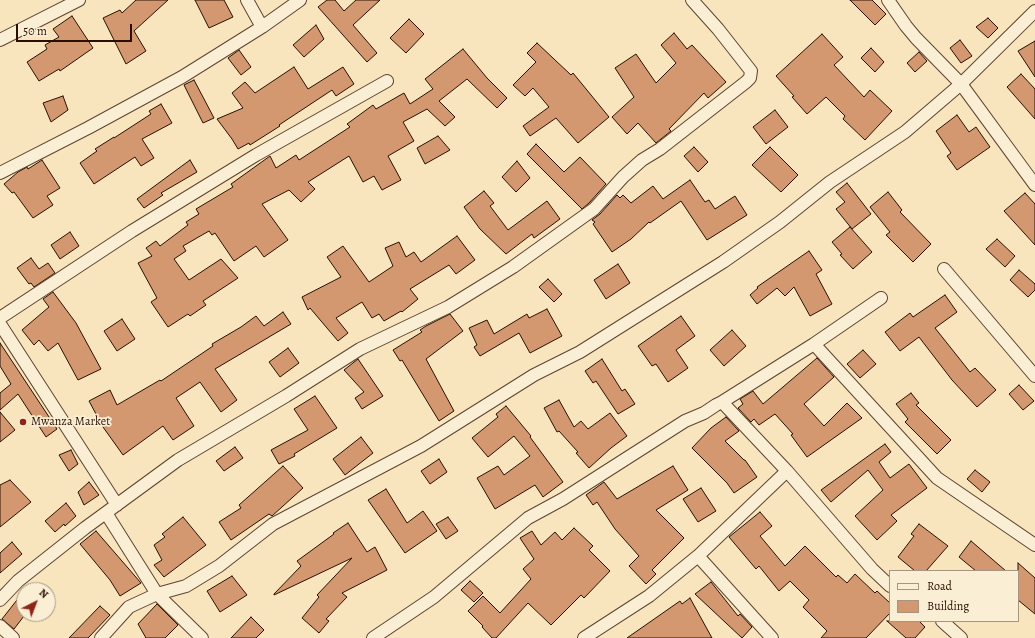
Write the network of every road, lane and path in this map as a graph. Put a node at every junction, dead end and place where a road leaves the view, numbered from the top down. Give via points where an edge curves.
1 (79, 0) edge
2 (247, 0) edge
3 (300, 0) edge
4 (692, 0) edge
5 (888, 0) edge
6 (1035, 11) edge
7 (262, 27) junction
8 (0, 40) edge
9 (386, 81) dead end
10 (961, 84) junction
11 (0, 173) edge
12 (1035, 185) edge
13 (944, 269) dead end
14 (881, 298) dead end
15 (0, 318) edge
16 (0, 324) edge
17 (814, 344) junction
18 (1035, 376) edge
19 (722, 402) junction
20 (787, 471) junction
21 (117, 505) junction
22 (106, 513) junction
23 (1035, 545) edge
24 (698, 556) junction
25 (889, 585) edge
26 (157, 594) junction
27 (0, 600) edge
28 (943, 622) edge
29 (0, 626) edge
30 (598, 634) edge
31 (13, 638) edge
32 (101, 638) edge
33 (202, 638) edge
34 (373, 638) edge
35 (584, 638) edge
36 (772, 638) edge
37 (961, 638) edge

1 - 8 street
2 - 7 street
3 - 7 street
4 - 21 street via 751,71 746,82 642,160 594,209 513,267 448,307 360,349 178,460
5 - 10 street via 916,38
6 - 10 street
7 - 11 street via 182,77
9 - 15 street via 256,155 132,231
10 - 12 street
10 - 26 street via 905,132 830,182 755,240 658,304 580,352 534,375 421,446 273,524 219,566 186,586
13 - 18 street
14 - 17 street
16 - 21 street
17 - 19 street
17 - 23 street via 937,478
19 - 20 street
19 - 34 street via 685,421 563,499 528,518 434,597
20 - 24 street
20 - 25 street
21 - 22 street
22 - 26 street
22 - 27 street via 18,581
24 - 30 street
24 - 36 street
26 - 32 street via 129,607
26 - 33 street
28 - 37 street
29 - 31 street
30 - 35 street

